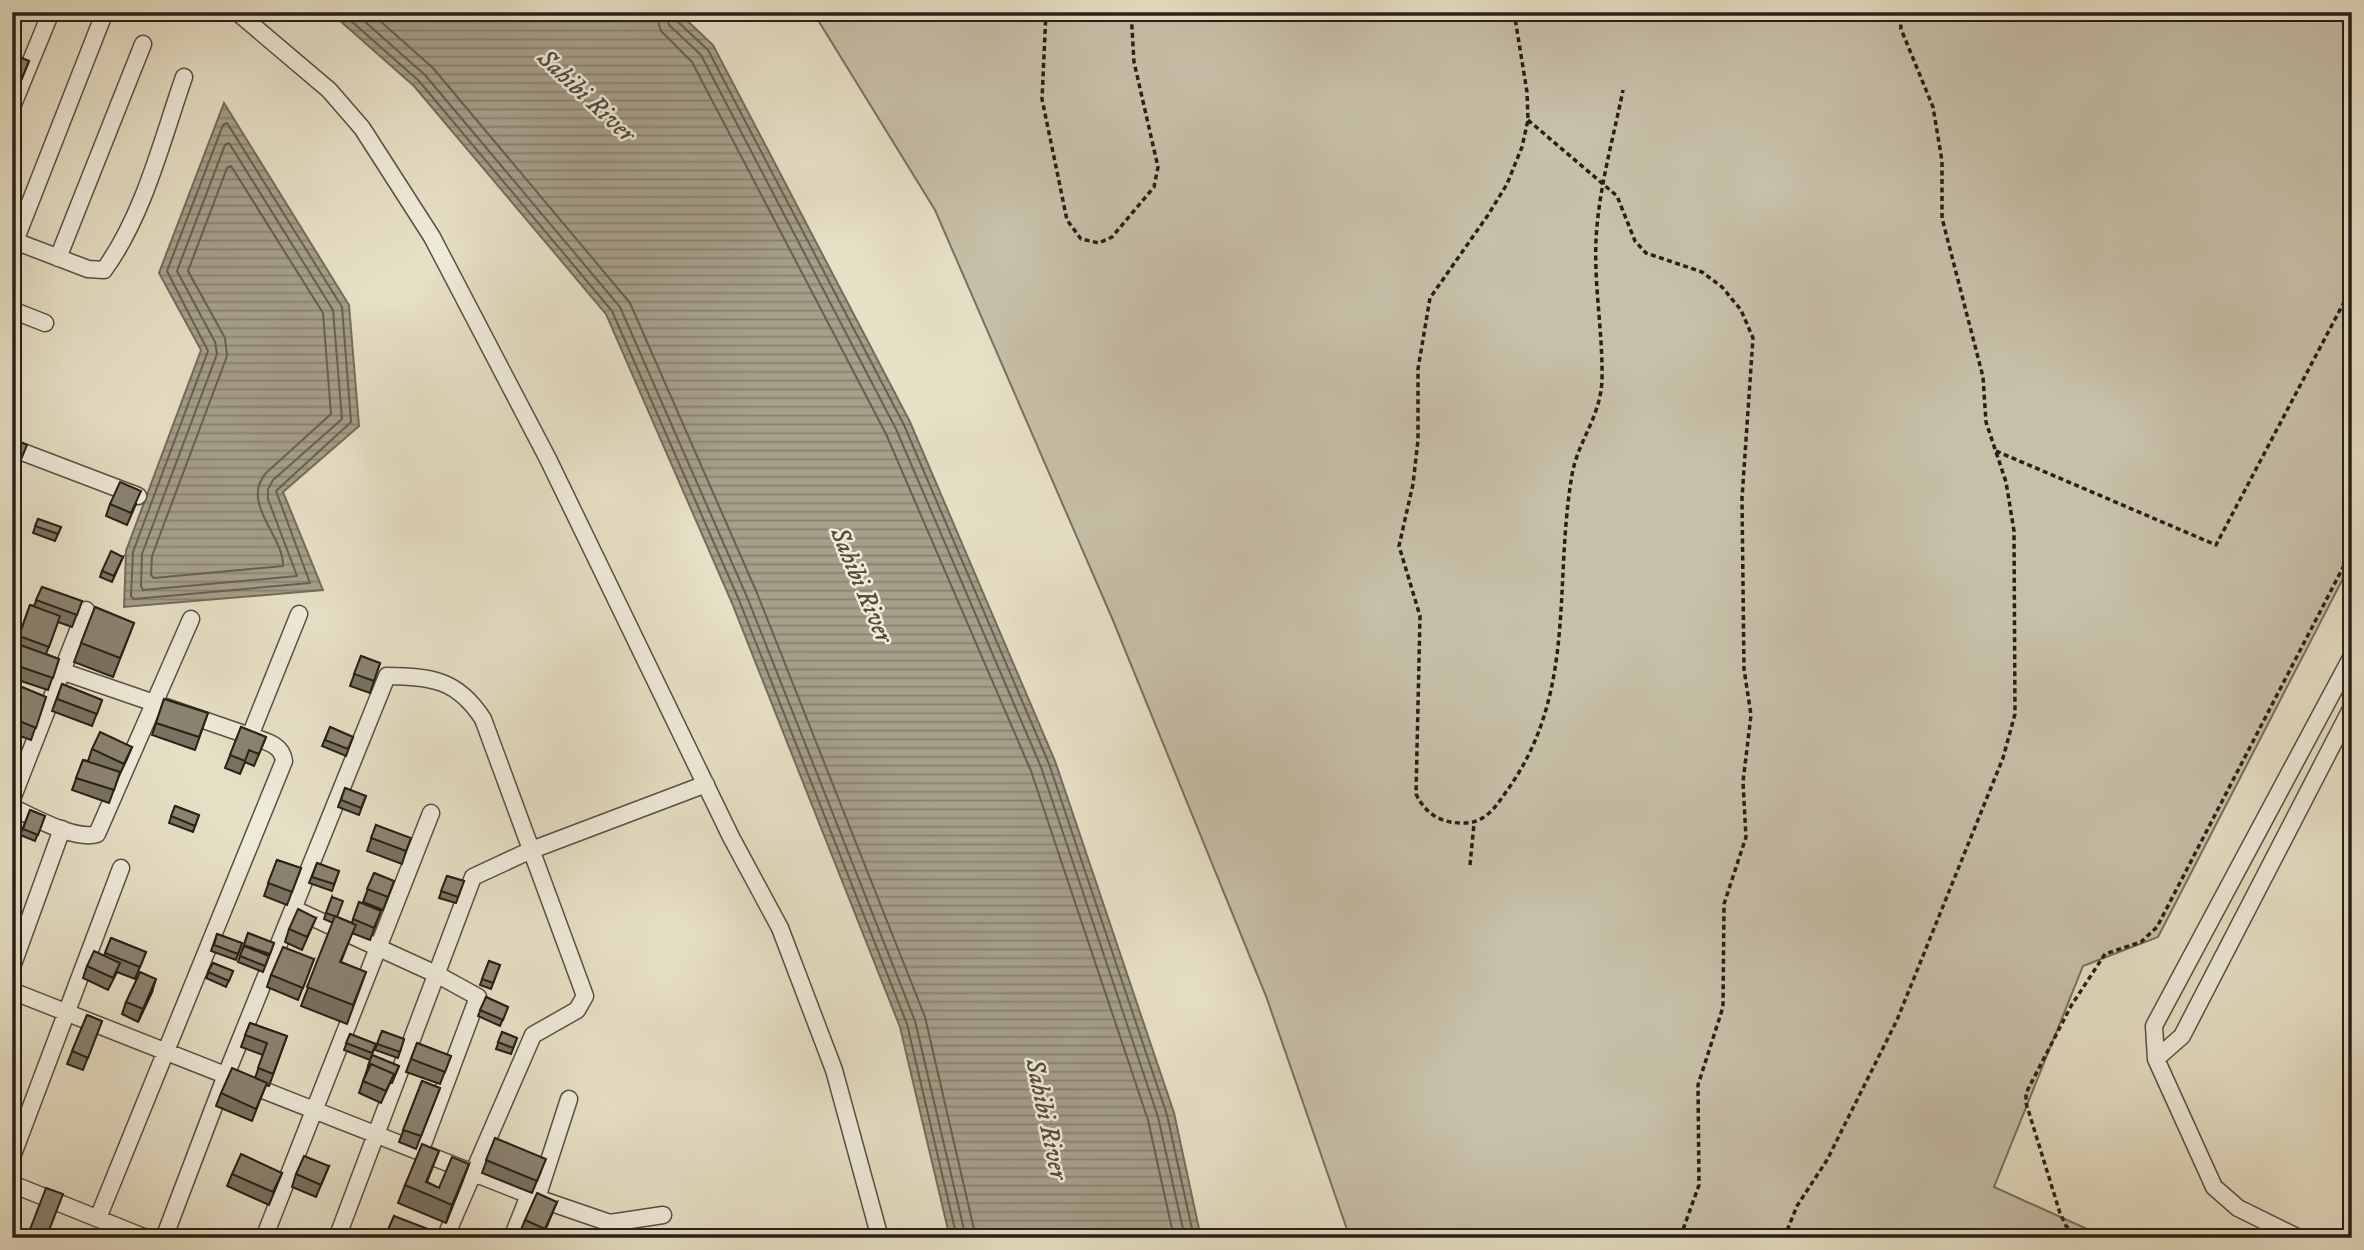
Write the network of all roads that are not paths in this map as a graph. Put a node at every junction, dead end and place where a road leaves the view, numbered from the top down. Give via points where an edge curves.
1 (51, 12) edge
2 (237, 12) edge
3 (102, 19) dead end
4 (143, 44) dead end
5 (184, 76) dead end
6 (12, 107) edge
7 (14, 240) edge
8 (58, 258) junction
9 (12, 310) edge
10 (45, 323) dead end
11 (12, 448) edge
12 (138, 496) edge
13 (86, 610) dead end
14 (299, 614) dead end
15 (191, 619) dead end
16 (12, 650) edge
17 (2352, 656) edge
18 (64, 672) junction
19 (155, 704) junction
20 (2352, 707) edge
21 (250, 736) junction
22 (706, 784) junction
23 (12, 799) edge
24 (12, 807) edge
25 (431, 813) dead end
26 (62, 830) junction
27 (529, 851) junction
28 (121, 868) dead end
29 (293, 909) junction
30 (378, 948) junction
31 (12, 967) edge
32 (438, 975) junction
33 (12, 991) edge
34 (67, 1012) junction
35 (164, 1051) junction
36 (2156, 1059) junction
37 (226, 1075) junction
38 (569, 1099) dead end
39 (314, 1111) junction
40 (377, 1135) junction
41 (420, 1152) junction
42 (12, 1157) edge
43 (474, 1173) junction
44 (12, 1184) edge
45 (533, 1196) junction
46 (663, 1216) dead end
47 (98, 1218) junction
48 (607, 1230) edge
49 (630, 1230) edge
50 (146, 1238) edge
51 (164, 1238) edge
52 (264, 1238) edge
53 (337, 1238) edge
54 (445, 1238) edge
55 (512, 1238) edge
56 (880, 1238) edge
57 (2300, 1238) edge

1 - 6 street
2 - 22 street via 329,90 405,190 548,459
3 - 7 street
4 - 8 street
5 - 8 street via 145,186 104,270 95,272
7 - 8 street
9 - 10 street
11 - 12 street
13 - 18 street
14 - 21 street
15 - 19 street
16 - 18 street
17 - 36 street via 2154,1026
18 - 19 street
18 - 23 street
19 - 21 street
19 - 26 street via 103,827 89,837
20 - 36 street via 2182,1036
21 - 35 street via 278,747 284,761
22 - 27 street
22 - 56 street via 804,986 856,1140
24 - 26 street
25 - 30 street
26 - 31 street
27 - 29 street via 483,719 470,701 430,678 387,676
27 - 32 street via 473,877 467,885
27 - 43 street via 582,983 584,1001 567,1017 533,1035
28 - 34 street
29 - 30 street
29 - 37 street
30 - 32 street
30 - 39 street
32 - 40 street
32 - 41 street via 475,993 479,1003
33 - 34 street
34 - 35 street
34 - 42 street
35 - 37 street
35 - 47 street
36 - 57 street via 2214,1187 2238,1208
37 - 39 street
37 - 51 street
38 - 45 street
39 - 40 street
39 - 52 street
40 - 41 street
40 - 53 street
41 - 43 street
43 - 45 street
43 - 54 street
44 - 47 street
45 - 48 street
45 - 55 street
46 - 49 street
47 - 50 street
48 - 49 street

